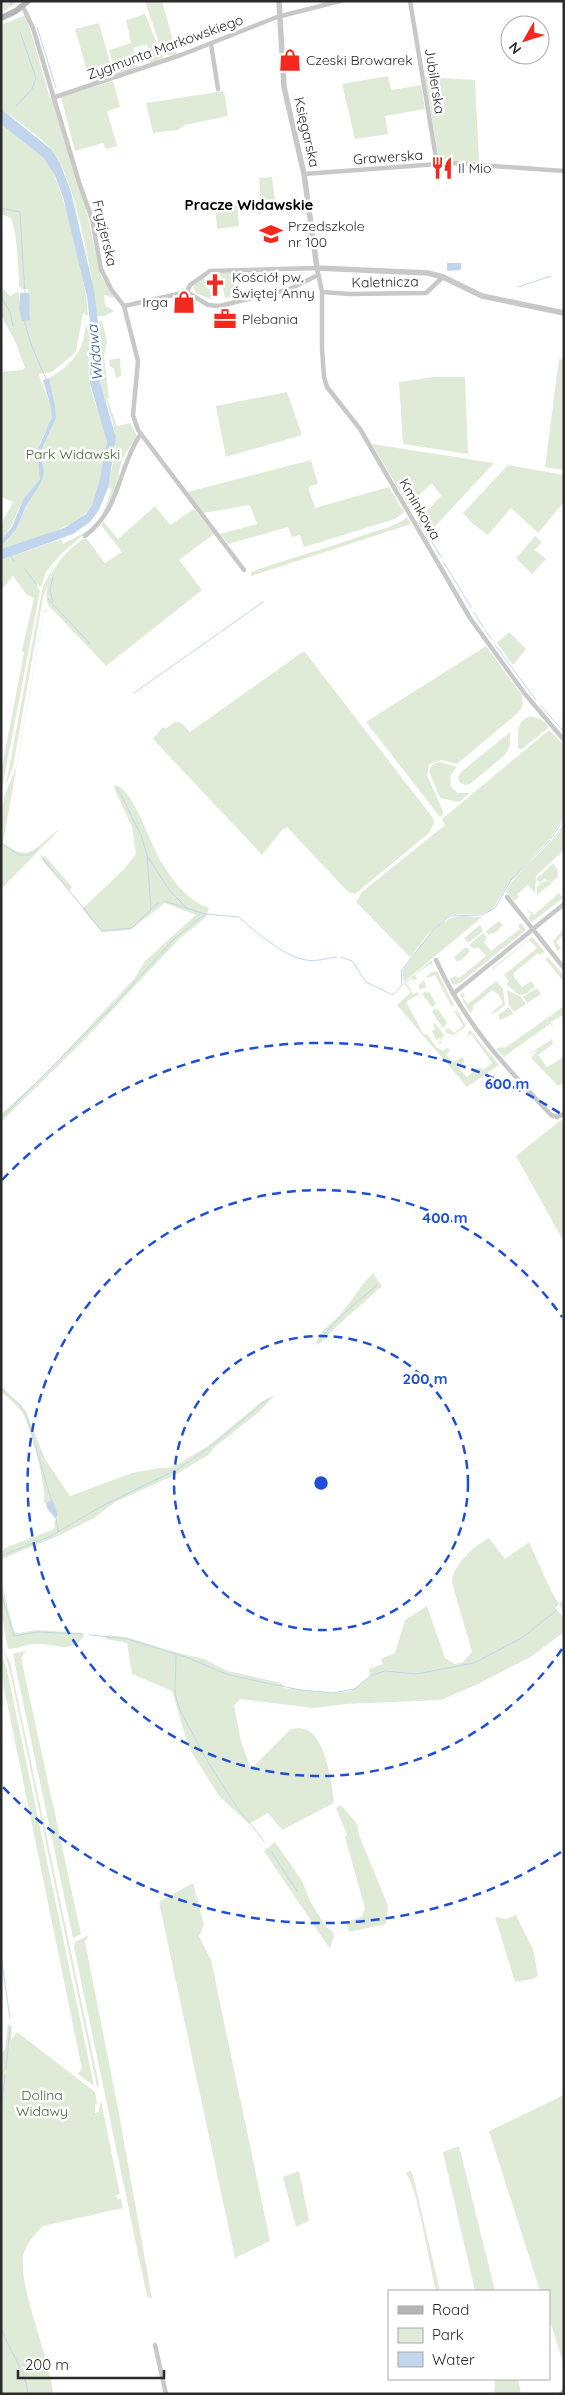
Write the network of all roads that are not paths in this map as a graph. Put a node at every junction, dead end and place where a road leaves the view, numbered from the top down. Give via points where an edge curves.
1 (28, 1) edge
2 (279, 1) edge
3 (340, 1) edge
4 (410, 1) edge
5 (22, 7) junction
6 (282, 16) junction
7 (1, 18) edge
8 (211, 44) junction
9 (218, 90) dead end
10 (55, 97) junction
11 (437, 164) junction
12 (564, 171) edge
13 (304, 174) junction
14 (317, 268) junction
15 (318, 276) junction
16 (444, 277) junction
17 (187, 292) junction
18 (323, 292) junction
19 (124, 306) junction
20 (564, 313) edge
21 (140, 435) junction
22 (85, 536) dead end
23 (244, 570) dead end
24 (564, 740) edge
25 (507, 897) dead end
26 (564, 904) edge
27 (534, 930) junction
28 (436, 960) dead end
29 (564, 968) edge
30 (453, 994) junction
31 (564, 1114) edge
32 (155, 2345) dead end
33 (166, 2394) edge

1 - 5 main road
2 - 6 street, Księgarska
3 - 6 street, Zygmunta Markowskiego
4 - 11 street, Jubilerska
5 - 7 main road
5 - 10 street, Fryzjerska via 30,19
6 - 8 street, Zygmunta Markowskiego
6 - 13 street, Księgarska via 284,88
8 - 9 street
8 - 10 street, Zygmunta Markowskiego
10 - 19 street, Fryzjerska via 92,219 101,269
11 - 12 street, Grawerska
11 - 13 street, Grawerska
13 - 14 street, Księgarska
14 - 15 street, Kminkowa
14 - 16 street via 410,271
14 - 17 street via 214,270 190,285
15 - 17 street via 290,290 219,306 208,305
15 - 18 street, Kminkowa
16 - 18 street, Kaletnicza via 426,293
16 - 20 street via 482,296
17 - 19 street
18 - 24 street, Kminkowa via 322,349 328,387 360,430 470,618 525,694
19 - 21 street, Fryzjerska via 139,367 133,416
21 - 22 street via 124,464 108,512
21 - 23 street, Fryzjerska
25 - 27 street
26 - 27 street
27 - 29 street
27 - 30 street
28 - 30 street
30 - 31 street via 491,1050 550,1114 558,1117
32 - 33 street

